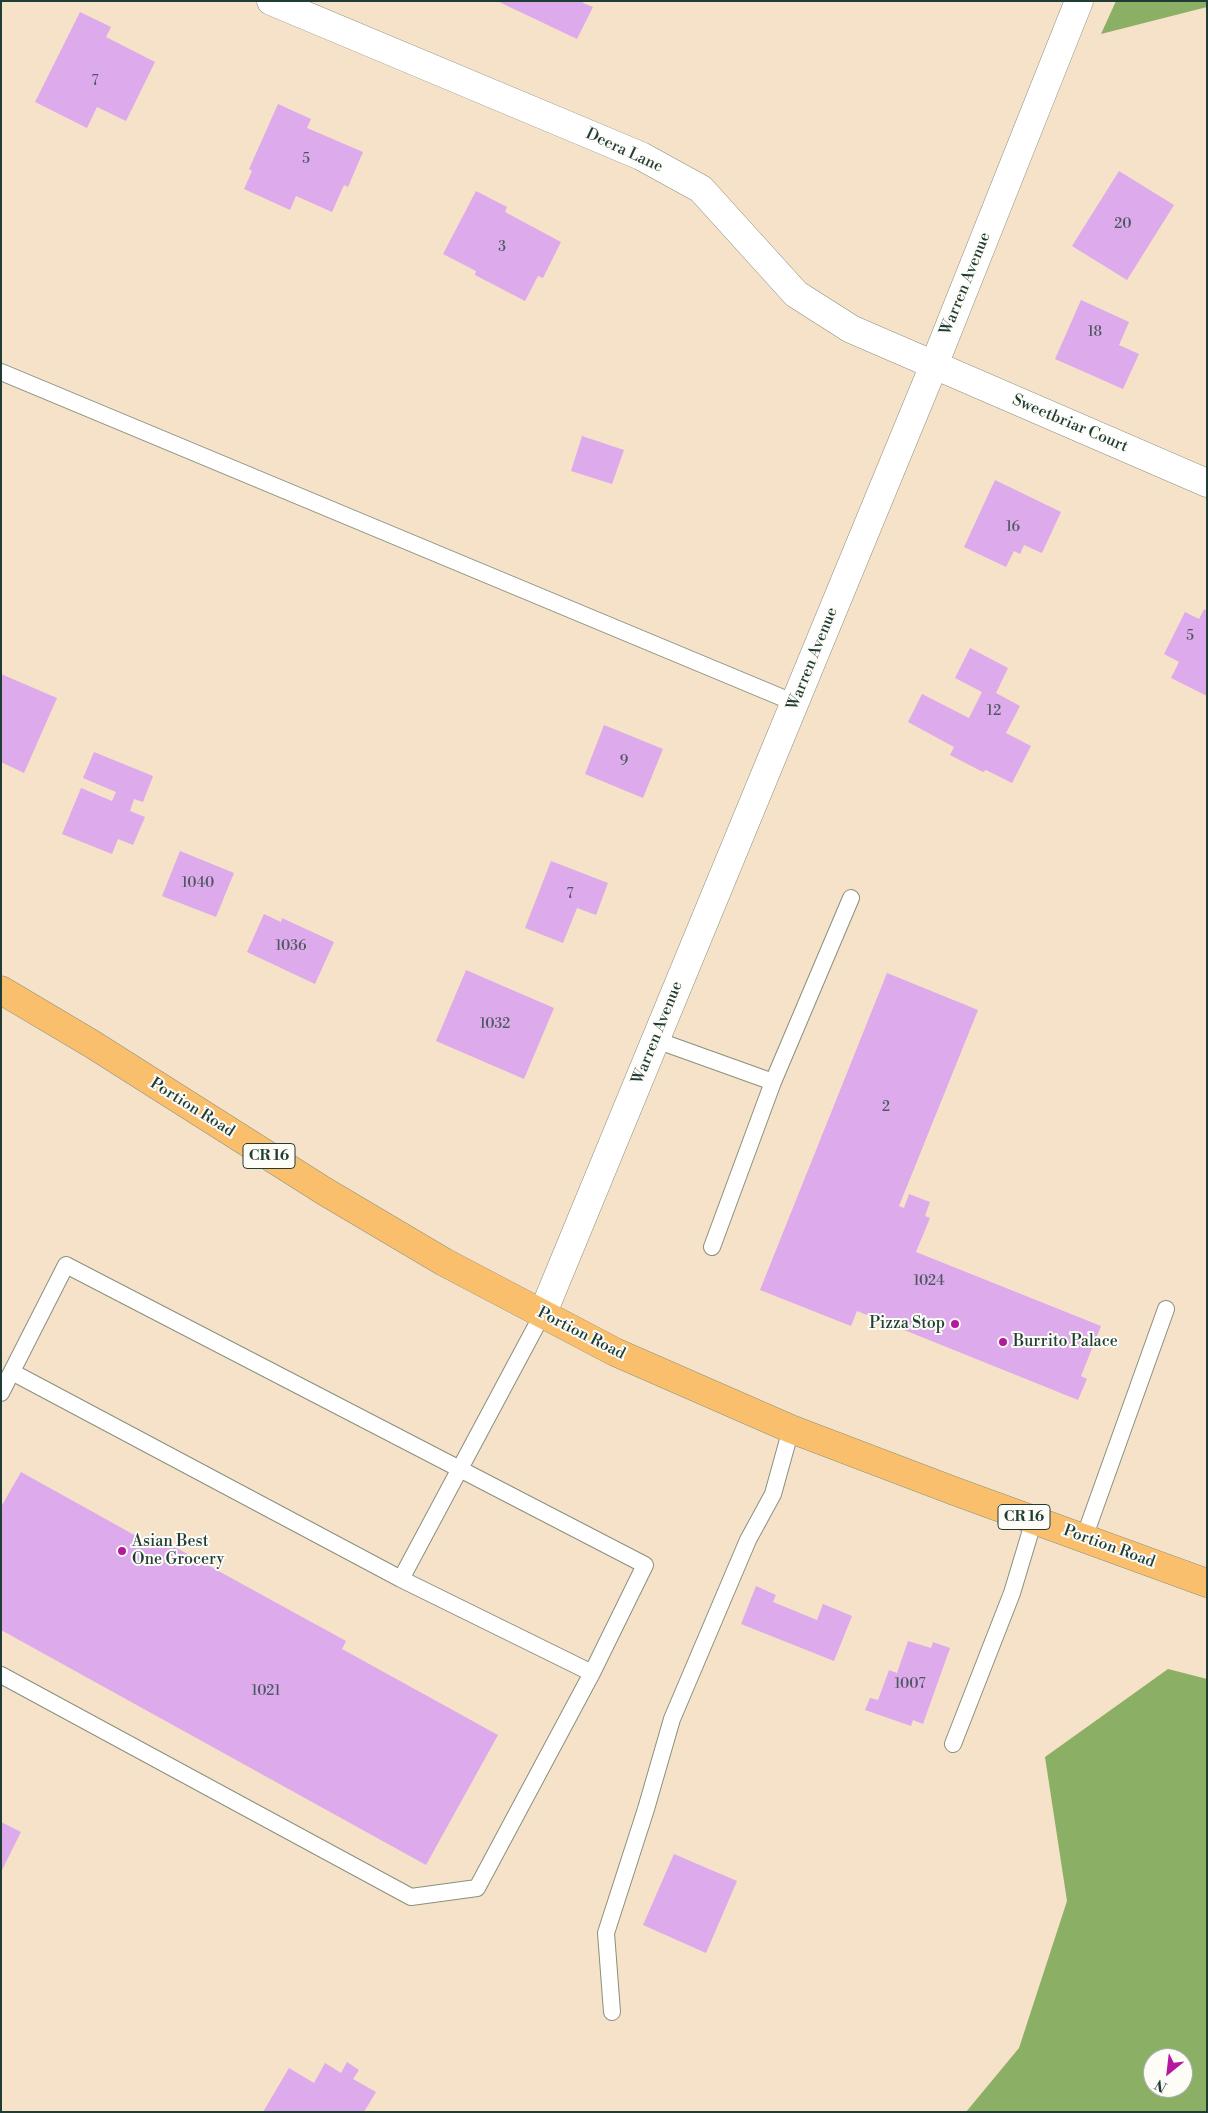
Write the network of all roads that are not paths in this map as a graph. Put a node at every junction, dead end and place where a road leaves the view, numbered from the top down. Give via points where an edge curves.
1 (271, 1) edge
2 (1079, 1) edge
3 (934, 365) junction
4 (1, 372) edge
5 (1207, 483) edge
6 (795, 703) junction
7 (851, 898) dead end
8 (1, 990) edge
9 (656, 1040) junction
10 (773, 1082) junction
11 (712, 1248) dead end
12 (1166, 1308) dead end
13 (542, 1315) junction
14 (12, 1372) junction
15 (1, 1392) edge
16 (792, 1429) junction
17 (460, 1468) junction
18 (1034, 1520) junction
19 (1084, 1538) junction
20 (401, 1579) junction
21 (1207, 1583) edge
22 (592, 1673) junction
23 (1, 1675) edge
24 (952, 1744) dead end
25 (612, 2012) dead end

1 - 3 street, Deera Lane via 641,156 701,189 796,294 851,329
2 - 3 street, Warren Avenue
3 - 5 street, Sweetbriar Court
3 - 6 street, Warren Avenue
4 - 6 lane
6 - 9 street, Warren Avenue
7 - 10 lane
8 - 13 main road, Portion Road / CR 16 via 324,1191
9 - 10 lane
9 - 13 street, Warren Avenue
10 - 11 lane
12 - 19 lane
13 - 16 main road, Portion Road / CR 16 via 614,1352
13 - 17 lane
14 - 15 lane
14 - 17 lane via 66,1264
14 - 20 lane
16 - 18 main road, Portion Road / CR 16
16 - 25 lane via 773,1494 748,1540 672,1719 606,1933
17 - 20 lane
17 - 22 lane via 645,1565
18 - 19 main road, Portion Road / CR 16
18 - 24 lane via 1012,1593
19 - 21 main road, Portion Road / CR 16
20 - 22 lane
22 - 23 lane via 477,1888 411,1896

